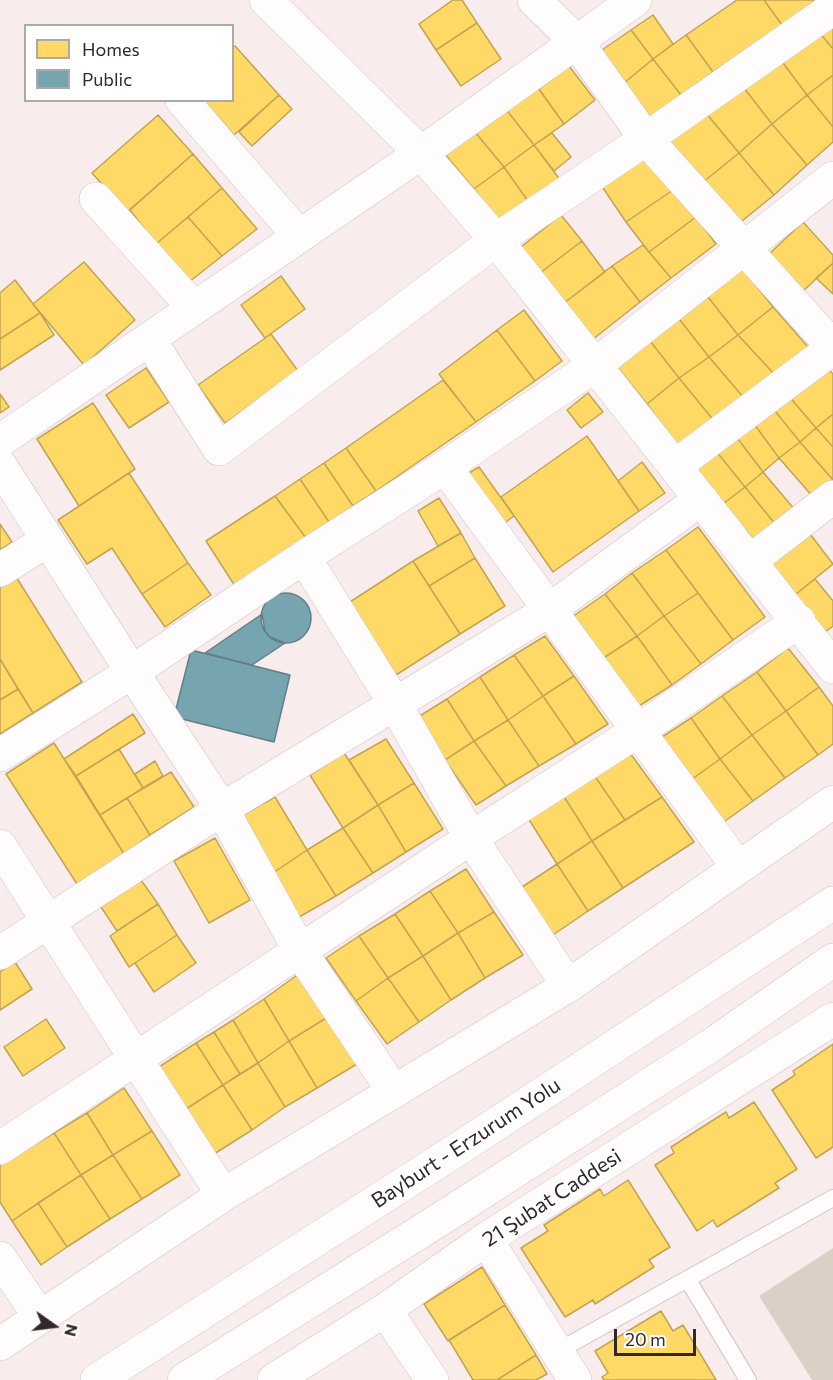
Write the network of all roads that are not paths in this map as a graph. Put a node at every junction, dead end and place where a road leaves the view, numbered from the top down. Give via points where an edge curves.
1 (266, 0) edge
2 (534, 0) edge
3 (635, 0) edge
4 (833, 8) edge
5 (576, 41) junction
6 (184, 102) edge
7 (646, 139) junction
8 (421, 153) junction
9 (833, 178) edge
10 (96, 199) dead end
11 (299, 236) junction
12 (496, 240) junction
13 (742, 248) junction
14 (194, 308) junction
15 (149, 339) junction
16 (833, 348) edge
17 (594, 366) junction
18 (0, 441) edge
19 (0, 465) edge
20 (675, 466) junction
21 (445, 467) junction
22 (833, 497) edge
23 (701, 499) junction
24 (48, 540) junction
25 (304, 557) junction
26 (750, 561) junction
27 (0, 570) edge
28 (548, 611) junction
29 (798, 621) junction
30 (829, 655) edge
31 (132, 672) junction
32 (395, 704) junction
33 (639, 730) junction
34 (0, 755) edge
35 (833, 802) edge
36 (222, 809) junction
37 (471, 838) junction
38 (0, 846) edge
39 (738, 867) junction
40 (833, 903) edge
41 (48, 922) junction
42 (300, 951) junction
43 (0, 954) edge
44 (833, 960) edge
45 (568, 986) junction
46 (833, 1018) edge
47 (136, 1060) junction
48 (394, 1092) junction
49 (0, 1148) edge
50 (223, 1195) junction
51 (833, 1198) edge
52 (486, 1239) junction
53 (0, 1258) edge
54 (688, 1280) junction
55 (385, 1310) junction
56 (40, 1317) junction
57 (0, 1344) edge
58 (556, 1352) junction
59 (97, 1380) edge
60 (184, 1380) edge
61 (274, 1380) edge
62 (432, 1380) edge
63 (575, 1380) edge
64 (748, 1380) edge

1 - 8 main road
2 - 5 main road
3 - 5 main road
4 - 7 main road
5 - 7 main road
5 - 8 main road
6 - 11 main road
7 - 12 main road
7 - 13 main road
8 - 11 main road
8 - 12 main road
9 - 13 main road
10 - 14 main road
11 - 14 main road
12 - 15 main road via 219,449
12 - 17 main road
13 - 16 main road
13 - 17 main road
14 - 15 main road
15 - 18 main road
16 - 20 main road
17 - 20 main road
17 - 21 main road
19 - 24 main road
20 - 23 main road
21 - 25 main road
21 - 28 main road
22 - 26 main road
23 - 26 main road
23 - 28 main road
24 - 27 main road
24 - 31 main road
25 - 31 main road
25 - 32 main road
26 - 29 main road
28 - 32 main road
28 - 33 main road
29 - 30 main road
29 - 33 main road
31 - 34 main road
31 - 36 main road
32 - 36 main road
32 - 37 main road
33 - 37 main road
33 - 39 main road
35 - 39 main road
36 - 41 main road
36 - 42 main road
37 - 42 main road
37 - 45 main road
38 - 41 main road
39 - 45 main road
40 - 59 main road, Bayburt - Erzurum Yolu
41 - 43 main road
41 - 47 main road
42 - 47 main road
42 - 48 main road
44 - 60 main road via 700,1052
45 - 48 main road
46 - 52 main road, 21 Şubat Caddesi
47 - 49 main road
47 - 50 main road
48 - 50 main road
50 - 56 main road
51 - 54 lane
52 - 55 main road, 21 Şubat Caddesi
52 - 58 main road
53 - 56 main road
54 - 58 lane
54 - 64 lane
55 - 61 main road, 21 Şubat Caddesi
55 - 62 main road
56 - 57 main road
58 - 63 main road

